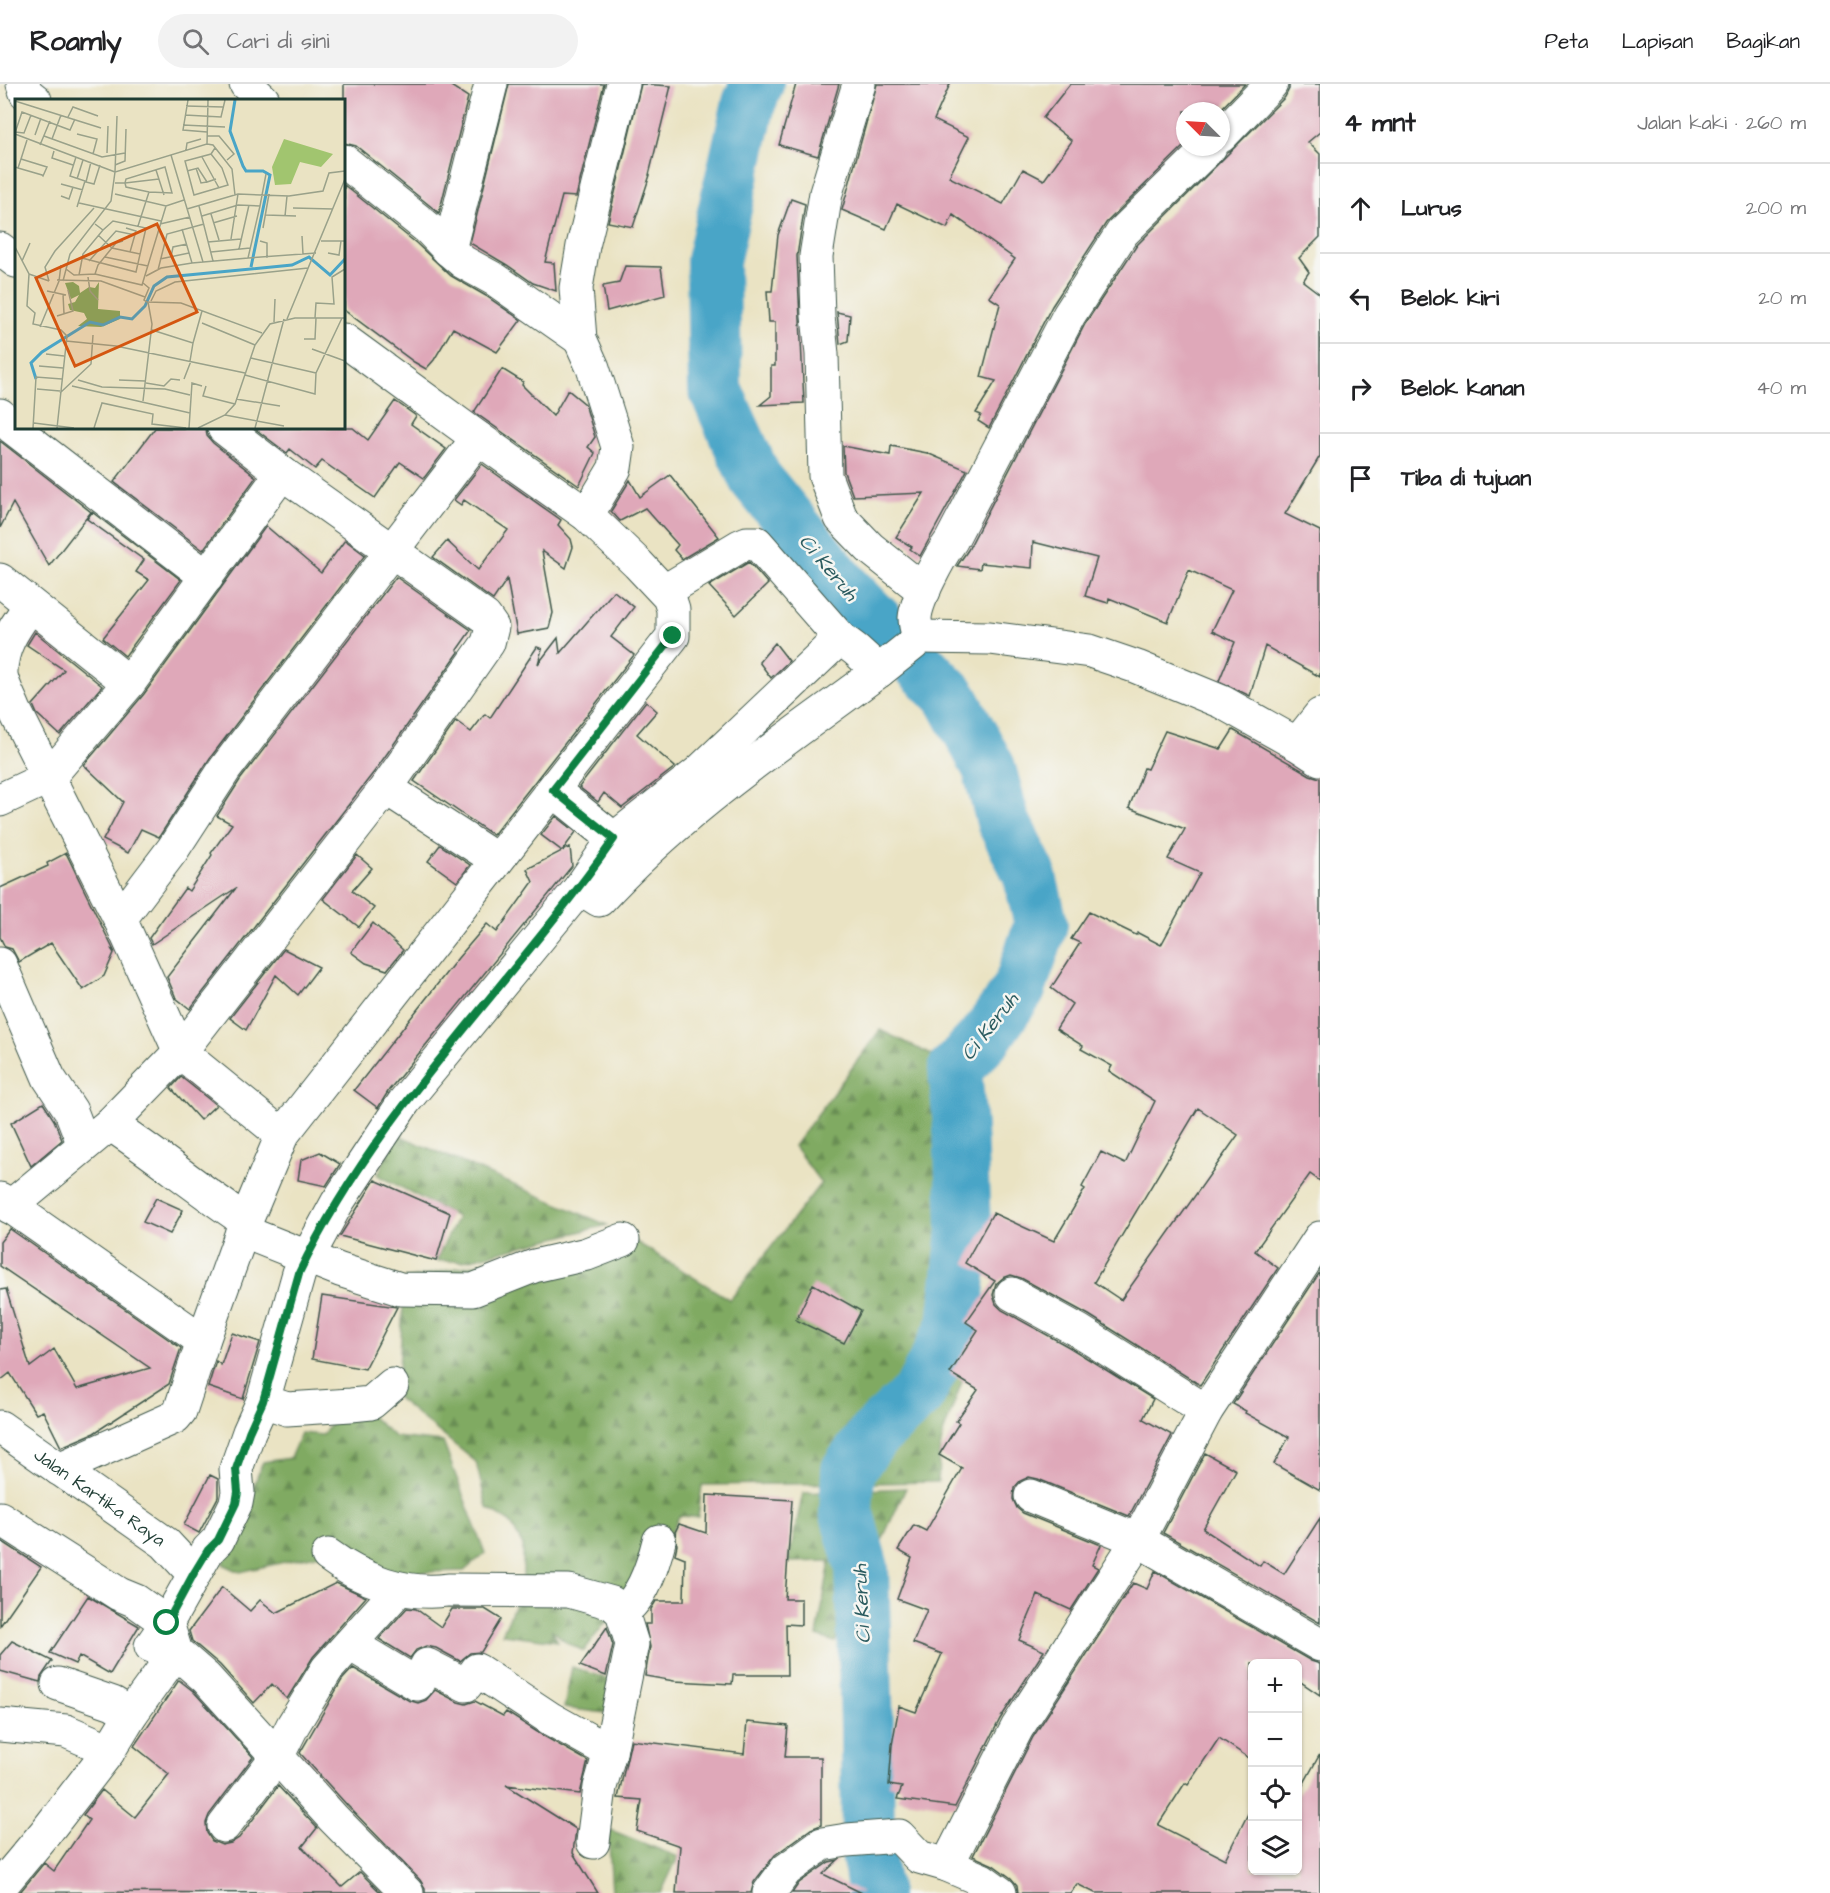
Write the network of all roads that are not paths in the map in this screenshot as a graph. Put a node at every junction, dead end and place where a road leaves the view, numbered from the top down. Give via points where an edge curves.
1 (23, 84) edge
2 (246, 84) edge
3 (623, 84) edge
4 (859, 84) edge
5 (1271, 84) edge
6 (481, 89) edge
7 (34, 99) edge
8 (262, 99) edge
9 (1230, 127) edge
10 (1201, 156) edge
11 (345, 162) edge
12 (0, 249) edge
13 (449, 250) junction
14 (15, 260) edge
15 (580, 339) junction
16 (345, 341) edge
17 (225, 429) edge
18 (4, 430) edge
19 (478, 438) junction
20 (282, 473) junction
21 (587, 515) junction
22 (392, 551) junction
23 (207, 577) junction
24 (0, 580) edge
25 (664, 591) junction
26 (924, 591) junction
27 (30, 606) junction
28 (840, 638) junction
29 (916, 641) junction
30 (881, 669) junction
31 (129, 683) junction
32 (1311, 736) edge
33 (49, 777) junction
34 (386, 788) junction
35 (553, 790) junction
36 (0, 800) edge
37 (614, 839) junction
38 (497, 860) junction
39 (586, 891) junction
40 (120, 919) junction
41 (0, 964) edge
42 (180, 1052) junction
43 (110, 1124) junction
44 (282, 1135) junction
45 (84, 1145) junction
46 (5, 1203) edge
47 (244, 1226) junction
48 (1320, 1239) edge
49 (623, 1240) dead end
50 (321, 1263) junction
51 (1012, 1294) dead end
52 (202, 1341) junction
53 (392, 1385) dead end
54 (276, 1405) junction
55 (1206, 1411) junction
56 (0, 1427) edge
57 (59, 1469) junction
58 (1031, 1496) dead end
59 (0, 1518) edge
60 (1138, 1540) junction
61 (659, 1541) dead end
62 (328, 1555) dead end
63 (194, 1573) junction
64 (399, 1589) junction
65 (622, 1612) junction
66 (167, 1637) junction
67 (350, 1644) junction
68 (1320, 1645) edge
69 (58, 1683) dead end
70 (122, 1708) junction
71 (0, 1725) edge
72 (102, 1748) junction
73 (610, 1752) junction
74 (278, 1755) junction
75 (224, 1826) dead end
76 (593, 1842) dead end
77 (947, 1865) junction
78 (0, 1887) edge
79 (407, 1893) edge
80 (769, 1893) edge
81 (1000, 1893) edge

1 - 7 street
2 - 8 street
3 - 15 street via 583,246 576,288
4 - 26 street via 826,193 816,256 825,476 841,518 870,548
5 - 9 street
6 - 13 street
10 - 26 street via 1122,233 1069,315
11 - 13 street via 429,229
12 - 14 street
13 - 15 street
15 - 21 street via 618,447 615,468
16 - 19 street
17 - 20 street
18 - 23 street
19 - 21 street
19 - 22 street
20 - 22 street
20 - 23 street
21 - 25 street
22 - 34 street via 485,617 492,627 488,643
22 - 40 street via 225,769 173,849
23 - 31 street
24 - 27 street
25 - 28 street via 740,546 758,543
25 - 35 street via 673,609 673,636
26 - 29 street via 916,611
27 - 31 street
27 - 33 street via 5,641 0,656 1,676
28 - 30 street
28 - 37 street via 699,772
29 - 30 street
29 - 32 street via 990,638 1090,651
30 - 39 street via 706,799 599,900
31 - 33 street
33 - 36 street
33 - 40 street
34 - 38 street
34 - 42 street
35 - 37 street
35 - 38 street
37 - 39 street
38 - 44 street
39 - 50 street via 404,1102 337,1203
40 - 42 street
41 - 45 street via 49,1078 71,1111
42 - 43 street
42 - 44 street
43 - 45 street
43 - 47 street via 140,1143
44 - 47 street
45 - 46 street
46 - 52 street
47 - 50 street
47 - 52 street
48 - 55 street
49 - 50 street via 587,1254 534,1266 473,1290 400,1289
50 - 54 street via 299,1273
51 - 55 street via 1079,1330
52 - 57 street via 183,1405 175,1417
53 - 54 street via 370,1403 317,1408
54 - 63 street via 249,1432 236,1469 236,1503 218,1540
55 - 60 street
56 - 57 street, Jalan Kartika Raya
57 - 63 street, Jalan Kartika Raya via 165,1543
58 - 60 street
59 - 66 street via 136,1602
60 - 68 street
60 - 77 street via 1017,1728
61 - 65 street via 639,1591
62 - 64 street
63 - 66 street
64 - 65 street via 569,1591 612,1603
64 - 67 street
65 - 73 street via 632,1641
66 - 70 street
66 - 74 street
67 - 73 street via 417,1684 428,1665 466,1685 477,1670
67 - 74 street via 327,1669
69 - 70 street
70 - 72 street
71 - 72 street via 66,1731
72 - 78 street via 46,1832
73 - 76 street via 600,1786
74 - 75 street
74 - 79 street
77 - 80 street via 919,1857 899,1836 847,1840 822,1844 786,1870
77 - 81 street via 982,1880

